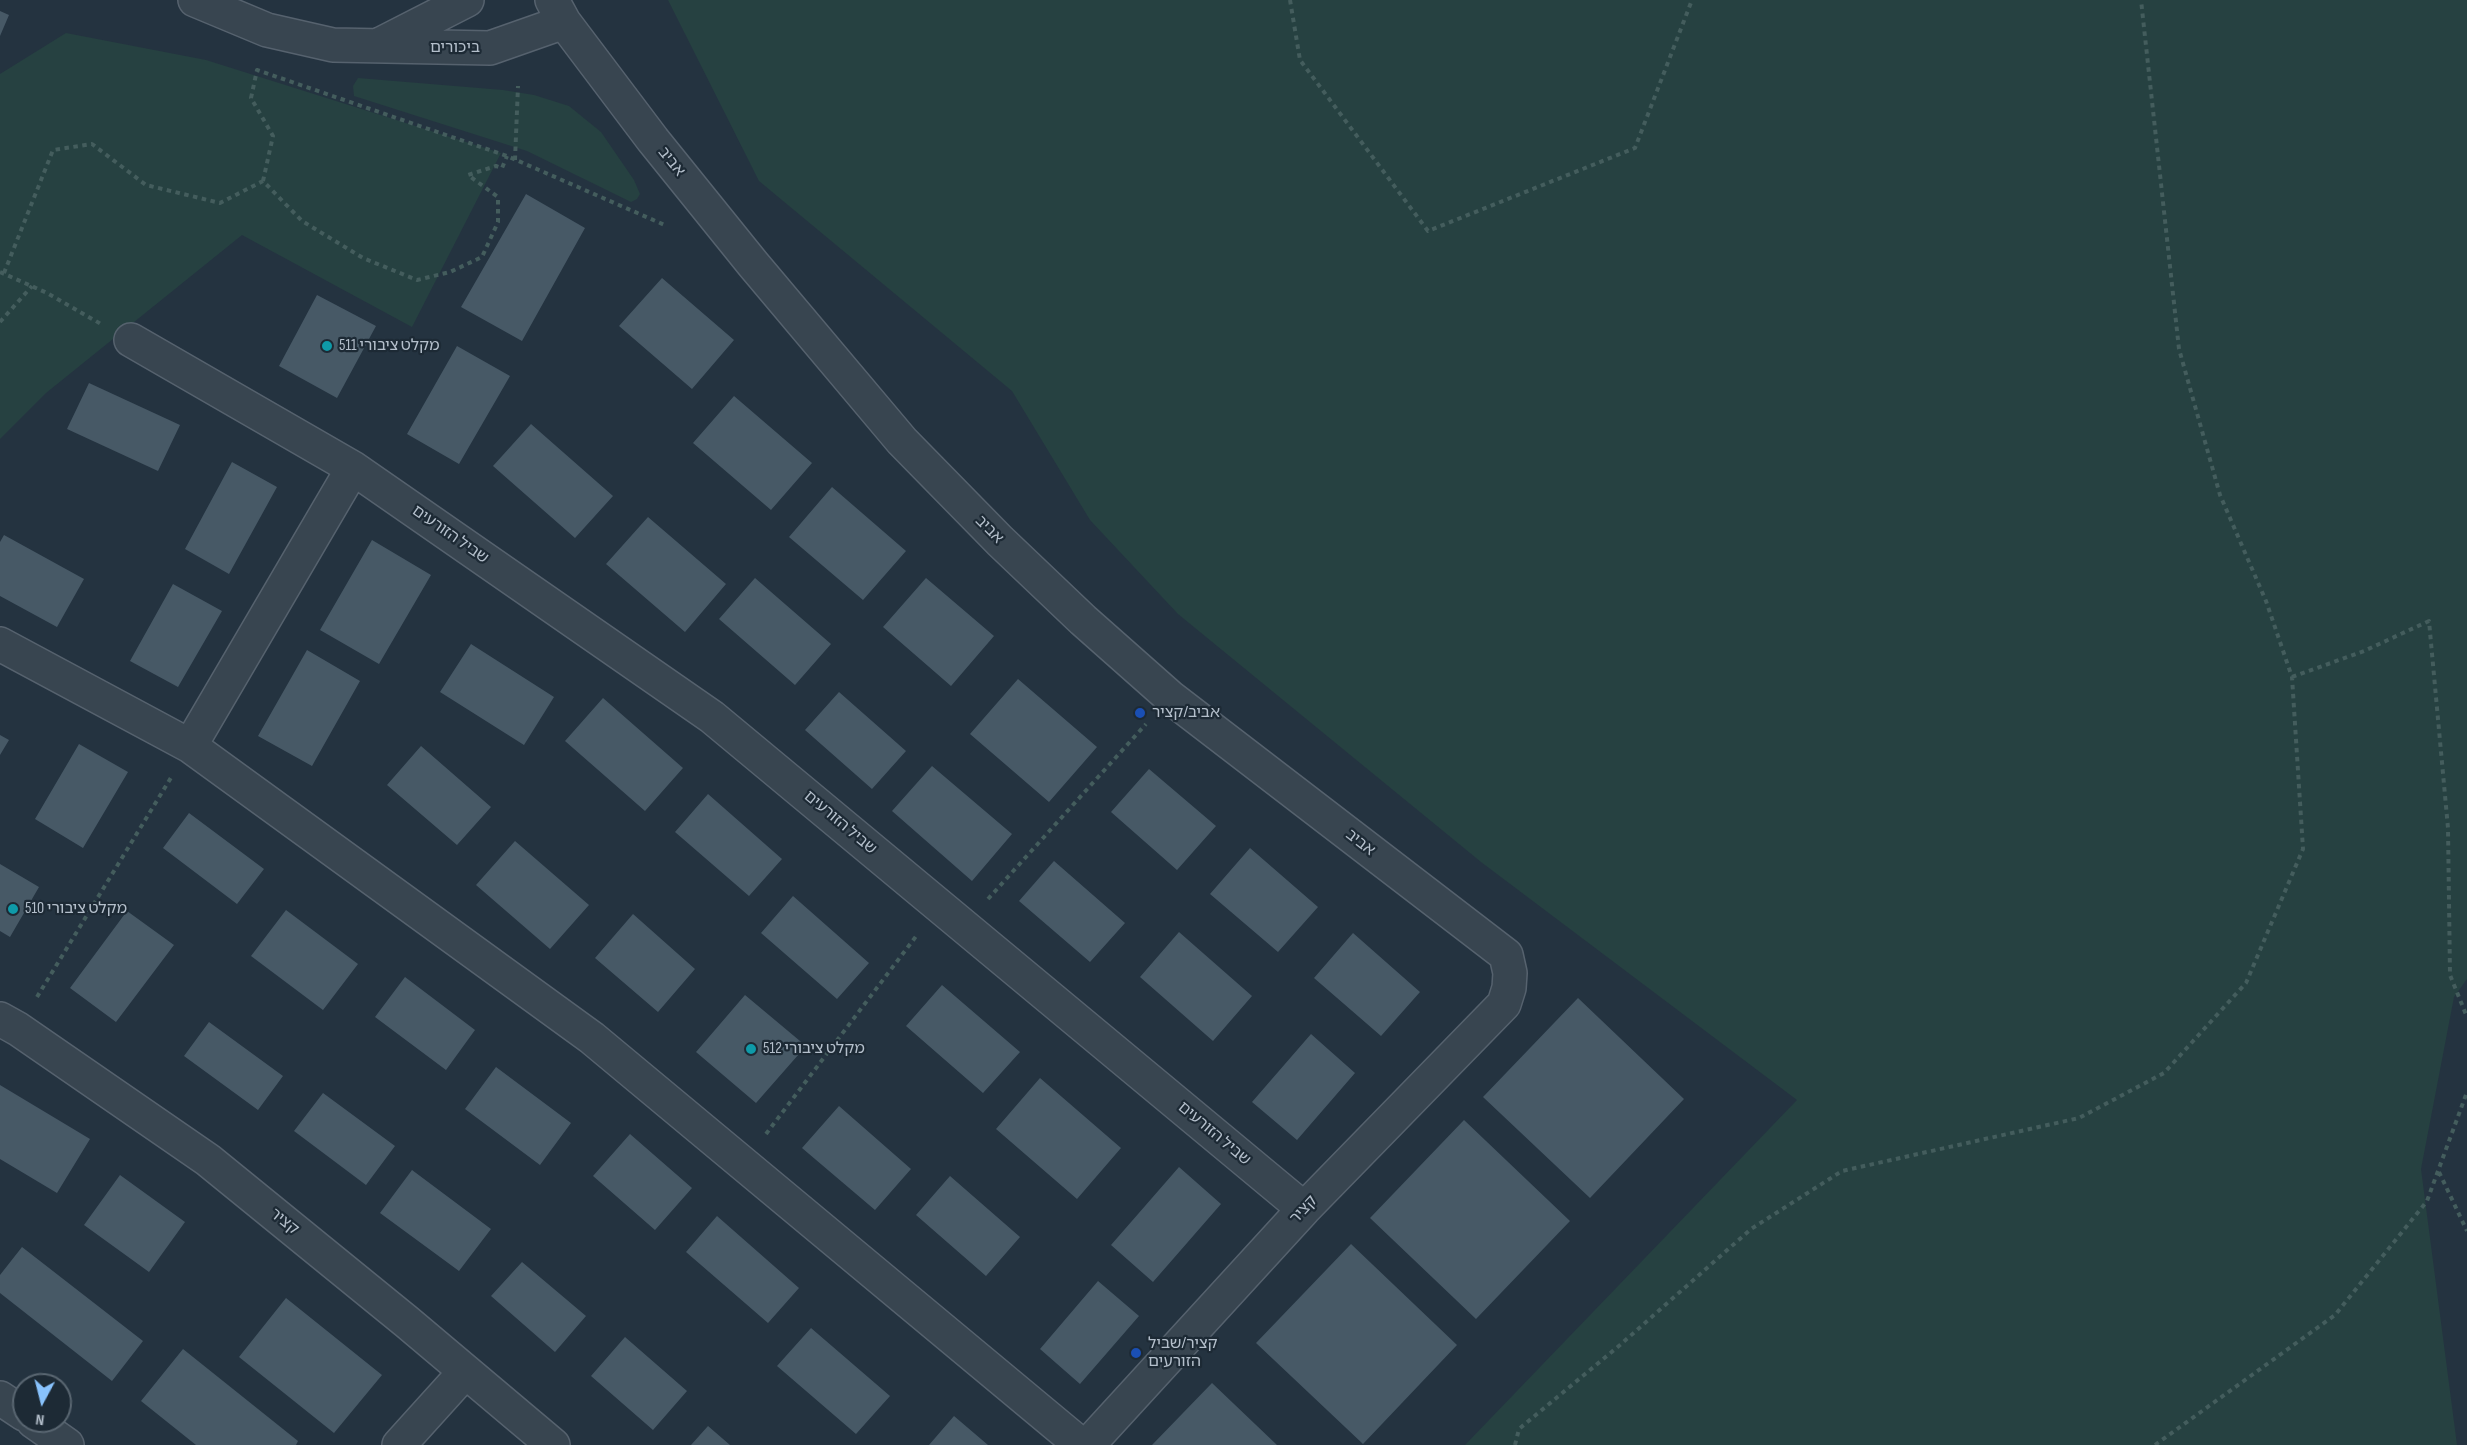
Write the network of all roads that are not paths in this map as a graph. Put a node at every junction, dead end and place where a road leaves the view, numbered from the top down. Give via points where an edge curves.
1 (195, 0) edge
2 (467, 0) edge
3 (558, 11) edge
4 (377, 46) junction
5 (131, 340) road end
6 (353, 468) junction
7 (0, 644) edge
8 (190, 746) junction
9 (1510, 973) joint
10 (9, 1024) edge
11 (1304, 1209) junction
12 (465, 1372) junction
13 (50, 1433) edge
14 (67, 1445) edge
15 (399, 1445) edge
16 (553, 1445) edge
17 (1081, 1445) edge
18 (1088, 1445) edge

1 - 4 street, ביכורים via 267,30 333,45
2 - 4 street, ביכורים
3 - 4 street, ביכורים via 490,48
3 - 9 street, אביב via 653,140 760,273 902,441 1000,541 1170,697 1506,955
5 - 6 street, שביל הזורעים
6 - 8 street
6 - 11 street, שביל הזורעים via 712,717
7 - 8 street
8 - 17 street via 592,1038
9 - 11 street, קציר via 1504,1004
10 - 12 street, קציר via 208,1160
11 - 18 street, קציר
12 - 15 street
12 - 16 street, קציר
13 - 14 street

